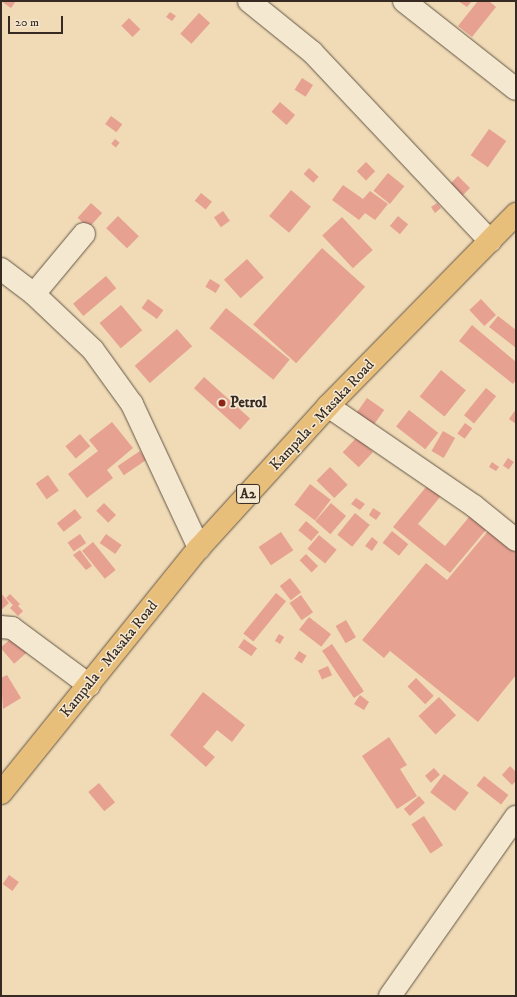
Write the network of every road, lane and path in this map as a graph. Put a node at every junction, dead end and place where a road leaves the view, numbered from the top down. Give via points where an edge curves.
1 (249, 1) edge
2 (404, 1) edge
3 (516, 89) edge
4 (516, 214) edge
5 (84, 234) dead end
6 (490, 242) junction
7 (1, 269) edge
8 (34, 294) junction
9 (328, 406) junction
10 (516, 540) edge
11 (199, 548) junction
12 (1, 627) edge
13 (89, 685) junction
14 (1, 793) edge
15 (516, 817) edge
16 (390, 996) edge

1 - 6 street via 312,52
2 - 3 street
4 - 6 main road, Kampala - Masaka Road / A2
5 - 8 street
6 - 9 main road, Kampala - Masaka Road / A2
7 - 8 street
8 - 11 street via 93,350 132,404
9 - 10 street via 474,506
9 - 11 main road, Kampala - Masaka Road / A2
11 - 13 main road, Kampala - Masaka Road / A2
12 - 13 street via 12,628
13 - 14 main road, Kampala - Masaka Road / A2
15 - 16 street

